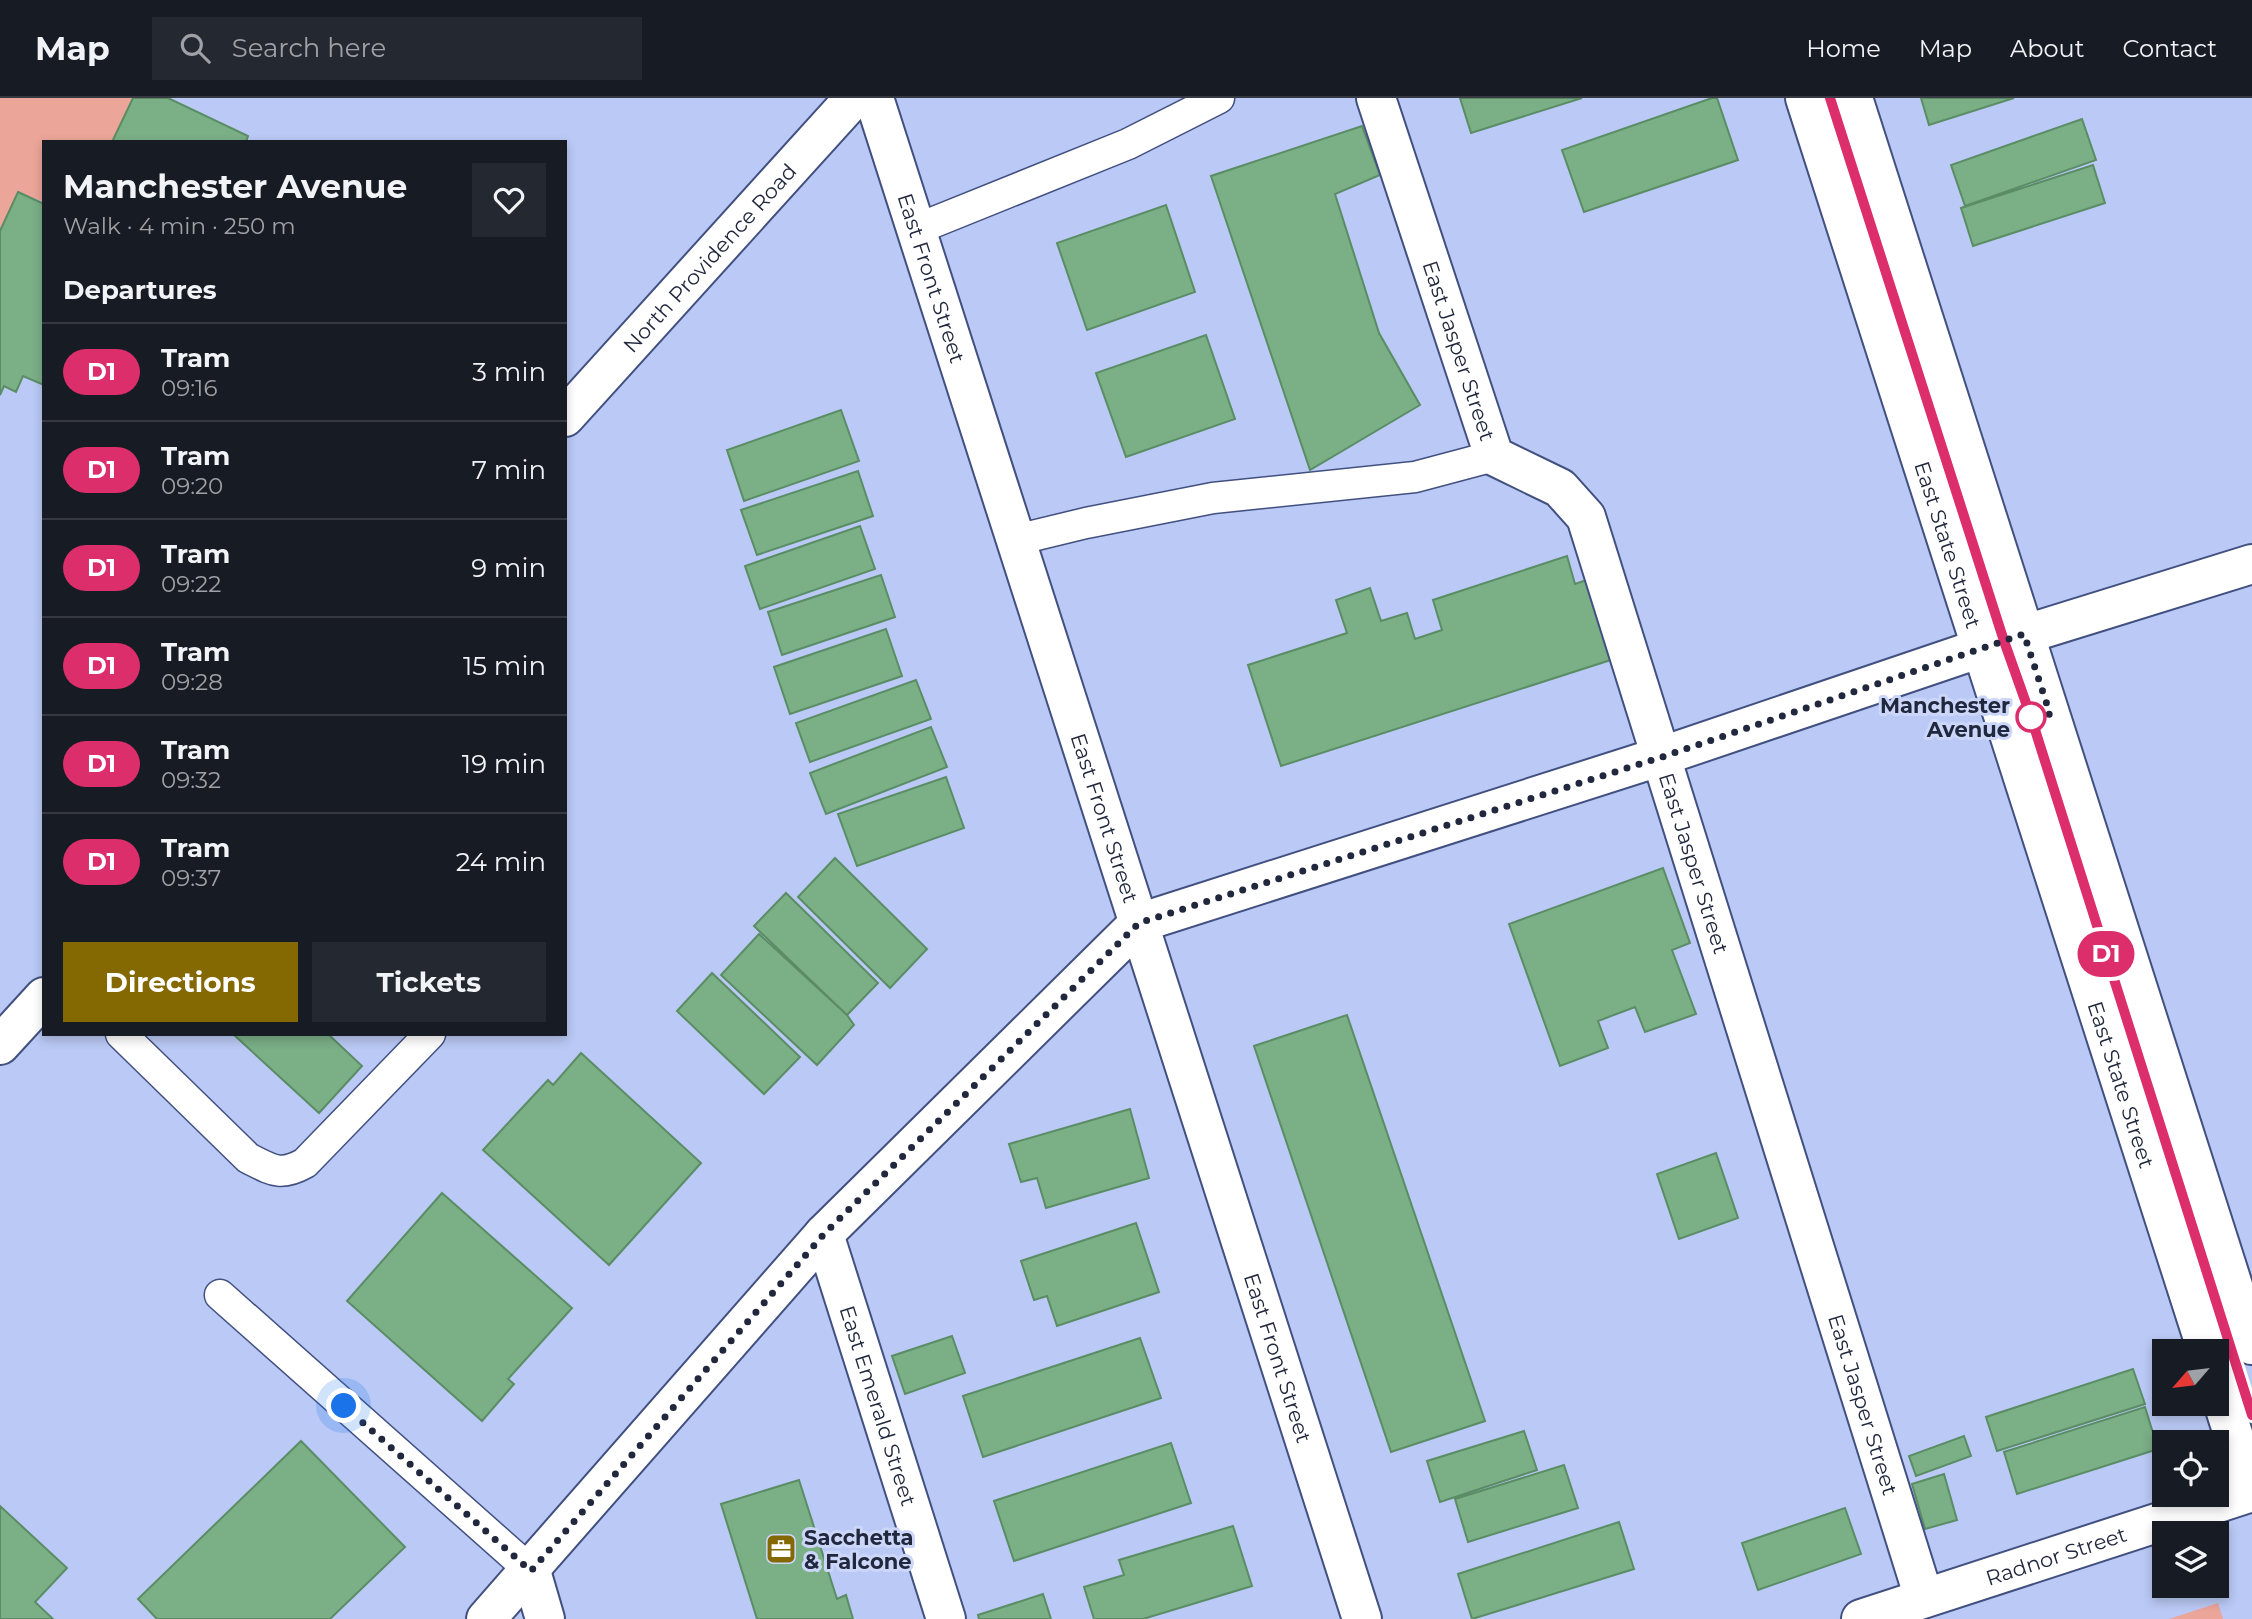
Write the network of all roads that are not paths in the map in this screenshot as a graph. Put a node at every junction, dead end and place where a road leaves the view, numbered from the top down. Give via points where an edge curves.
1 (854, 98) edge
2 (874, 98) edge
3 (1219, 98) edge
4 (1376, 98) edge
5 (1805, 98) edge
6 (1853, 98) edge
7 (917, 229) junction
8 (567, 415) edge
9 (1494, 456) junction
10 (1016, 540) junction
11 (2252, 564) edge
12 (2003, 641) junction
13 (1662, 757) junction
14 (1139, 923) junction
15 (42, 999) edge
16 (123, 1036) edge
17 (428, 1036) edge
18 (0, 1045) edge
19 (824, 1234) junction
20 (220, 1295) dead end
21 (2204, 1339) edge
22 (2252, 1345) edge
23 (2227, 1416) edge
24 (2252, 1493) edge
25 (531, 1571) junction
26 (1924, 1598) junction
27 (486, 1619) edge
28 (545, 1619) edge
29 (946, 1619) edge
30 (1362, 1619) edge
31 (1861, 1619) edge

1 - 8 street, North Providence Road
2 - 7 street, East Front Street
3 - 7 lane via 1128,144
4 - 9 street, East Jasper Street
5 - 12 street, East State Street
6 - 12 street, East State Street
7 - 10 street, East Front Street
9 - 10 lane via 1415,477 1213,498
9 - 13 street, East Jasper Street via 1560,488 1586,517
10 - 14 street, East Front Street
11 - 12 street
12 - 13 street
12 - 21 street, East State Street
12 - 22 street, East State Street
13 - 14 street
13 - 26 street, East Jasper Street
14 - 19 street
14 - 30 street, East Front Street
15 - 18 street
16 - 17 lane via 248,1158 274,1171 290,1171 305,1163
19 - 25 street
19 - 29 street, East Emerald Street
20 - 25 lane
23 - 24 street
24 - 26 street, Radnor Street
25 - 27 street
25 - 28 street
26 - 31 street, Radnor Street

